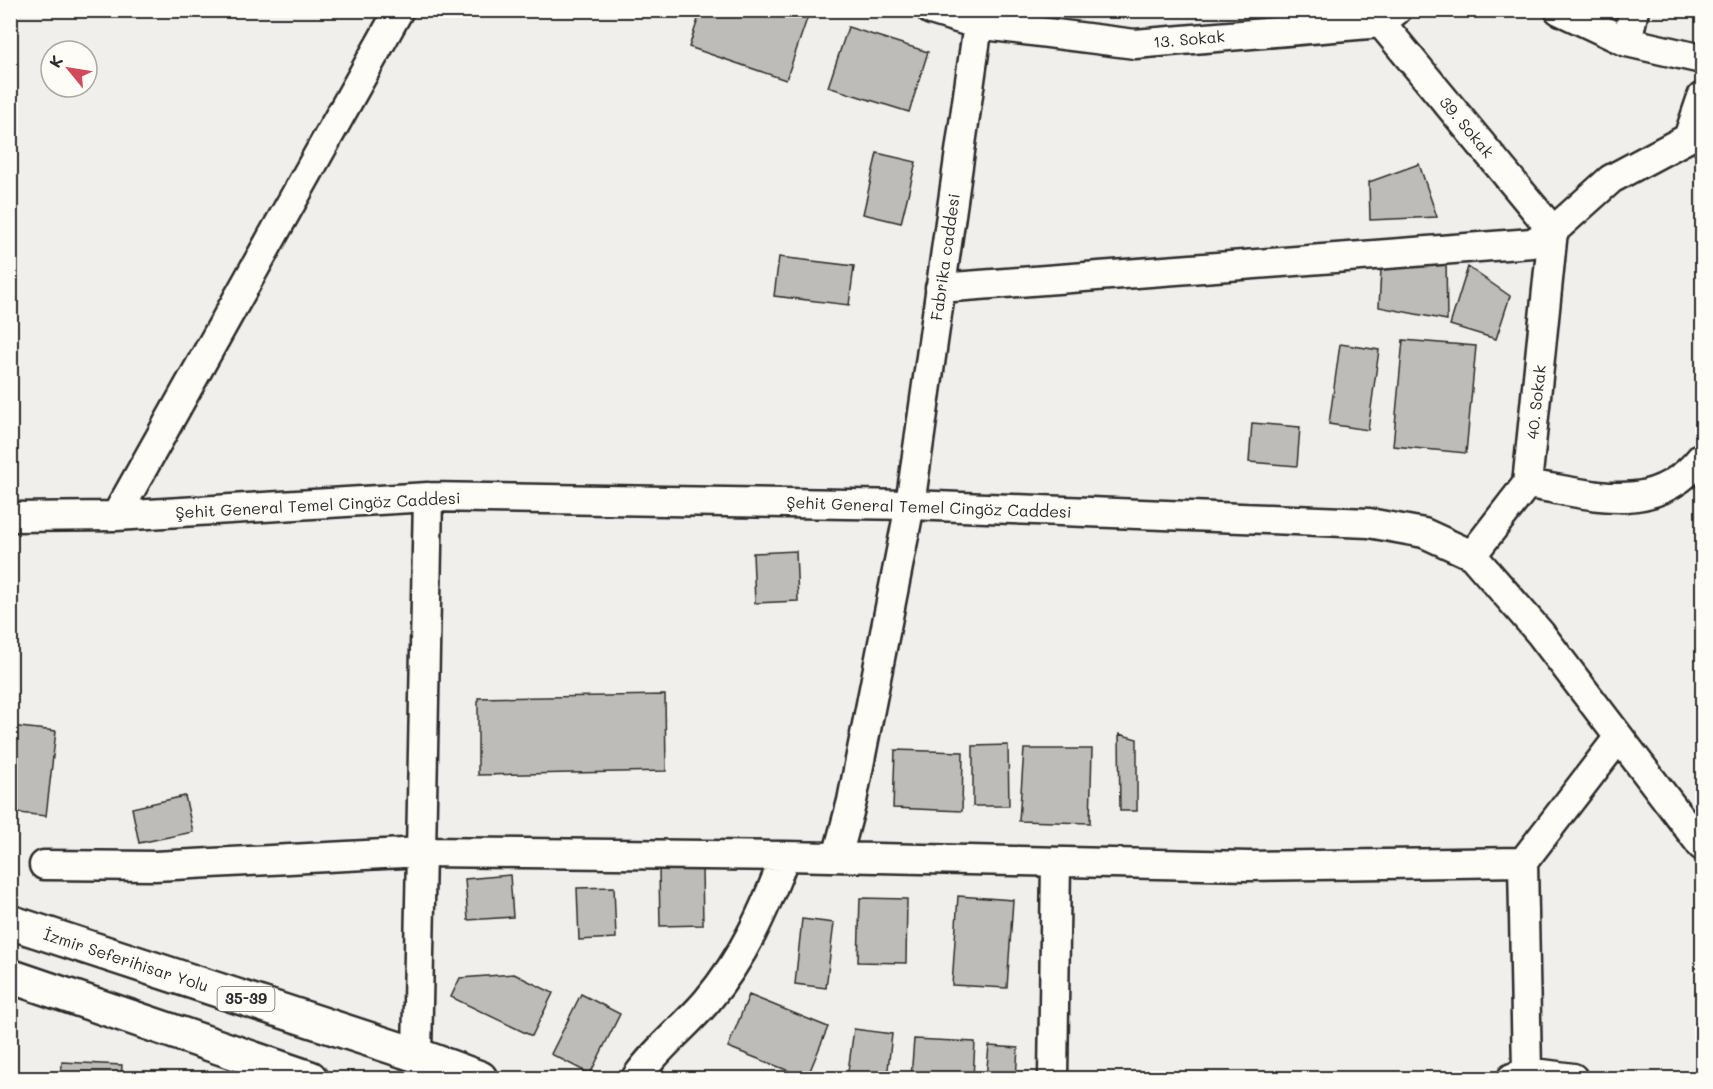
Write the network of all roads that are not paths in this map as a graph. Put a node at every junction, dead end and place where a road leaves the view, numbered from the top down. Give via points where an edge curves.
1 (399, 10) edge
2 (931, 10) edge
3 (1559, 10) edge
4 (1634, 10) edge
5 (978, 17) edge
6 (1389, 17) edge
7 (1627, 42) junction
8 (1702, 60) edge
9 (1702, 97) edge
10 (1695, 147) edge
11 (1553, 231) junction
12 (940, 288) junction
13 (1702, 457) edge
14 (1527, 484) junction
15 (428, 497) junction
16 (910, 505) junction
17 (116, 516) junction
18 (10, 517) edge
19 (1472, 555) junction
20 (1619, 736) junction
21 (1702, 846) edge
22 (422, 852) junction
23 (785, 856) junction
24 (837, 857) junction
25 (1056, 862) junction
26 (1523, 862) junction
27 (44, 866) dead end
28 (10, 922) edge
29 (10, 976) edge
30 (417, 1055) junction
31 (1520, 1075) edge
32 (310, 1078) edge
33 (480, 1078) edge
34 (636, 1078) edge
35 (1053, 1078) edge
36 (1573, 1078) edge

1 - 17 street
2 - 5 street, 13. Sokak
3 - 7 street
4 - 7 street
5 - 6 street, 13. Sokak via 1135,44
5 - 12 street, Fabrika caddesi
6 - 11 street, 39. Sokak
7 - 8 street
9 - 10 street
10 - 11 street via 1611,179
11 - 12 street via 1532,243
11 - 14 street, 40. Sokak
12 - 16 street, Fabrika caddesi
13 - 14 street via 1671,487 1643,497 1611,497
14 - 19 street
15 - 16 street, Şehit General Temel Cingöz Caddesi
15 - 17 street, Şehit General Temel Cingöz Caddesi
15 - 22 street
16 - 19 street, Şehit General Temel Cingöz Caddesi via 1369,523 1424,533
16 - 24 street, Fabrika caddesi via 854,790
17 - 18 street, Şehit General Temel Cingöz Caddesi
19 - 20 street, Şehit General Temel Cingöz Caddesi via 1540,633
20 - 21 street, Şehit General Temel Cingöz Caddesi
20 - 26 street
22 - 23 street
22 - 27 street via 155,866
22 - 30 street
23 - 24 street
23 - 34 street via 742,954 705,1003
24 - 25 street
25 - 26 street via 1249,866
25 - 35 street
26 - 31 street
28 - 30 main road, İzmir Seferihisar Yolu / 35-39
29 - 32 main road
30 - 33 main road, İzmir Seferihisar Yolu / 35-39
31 - 36 street

